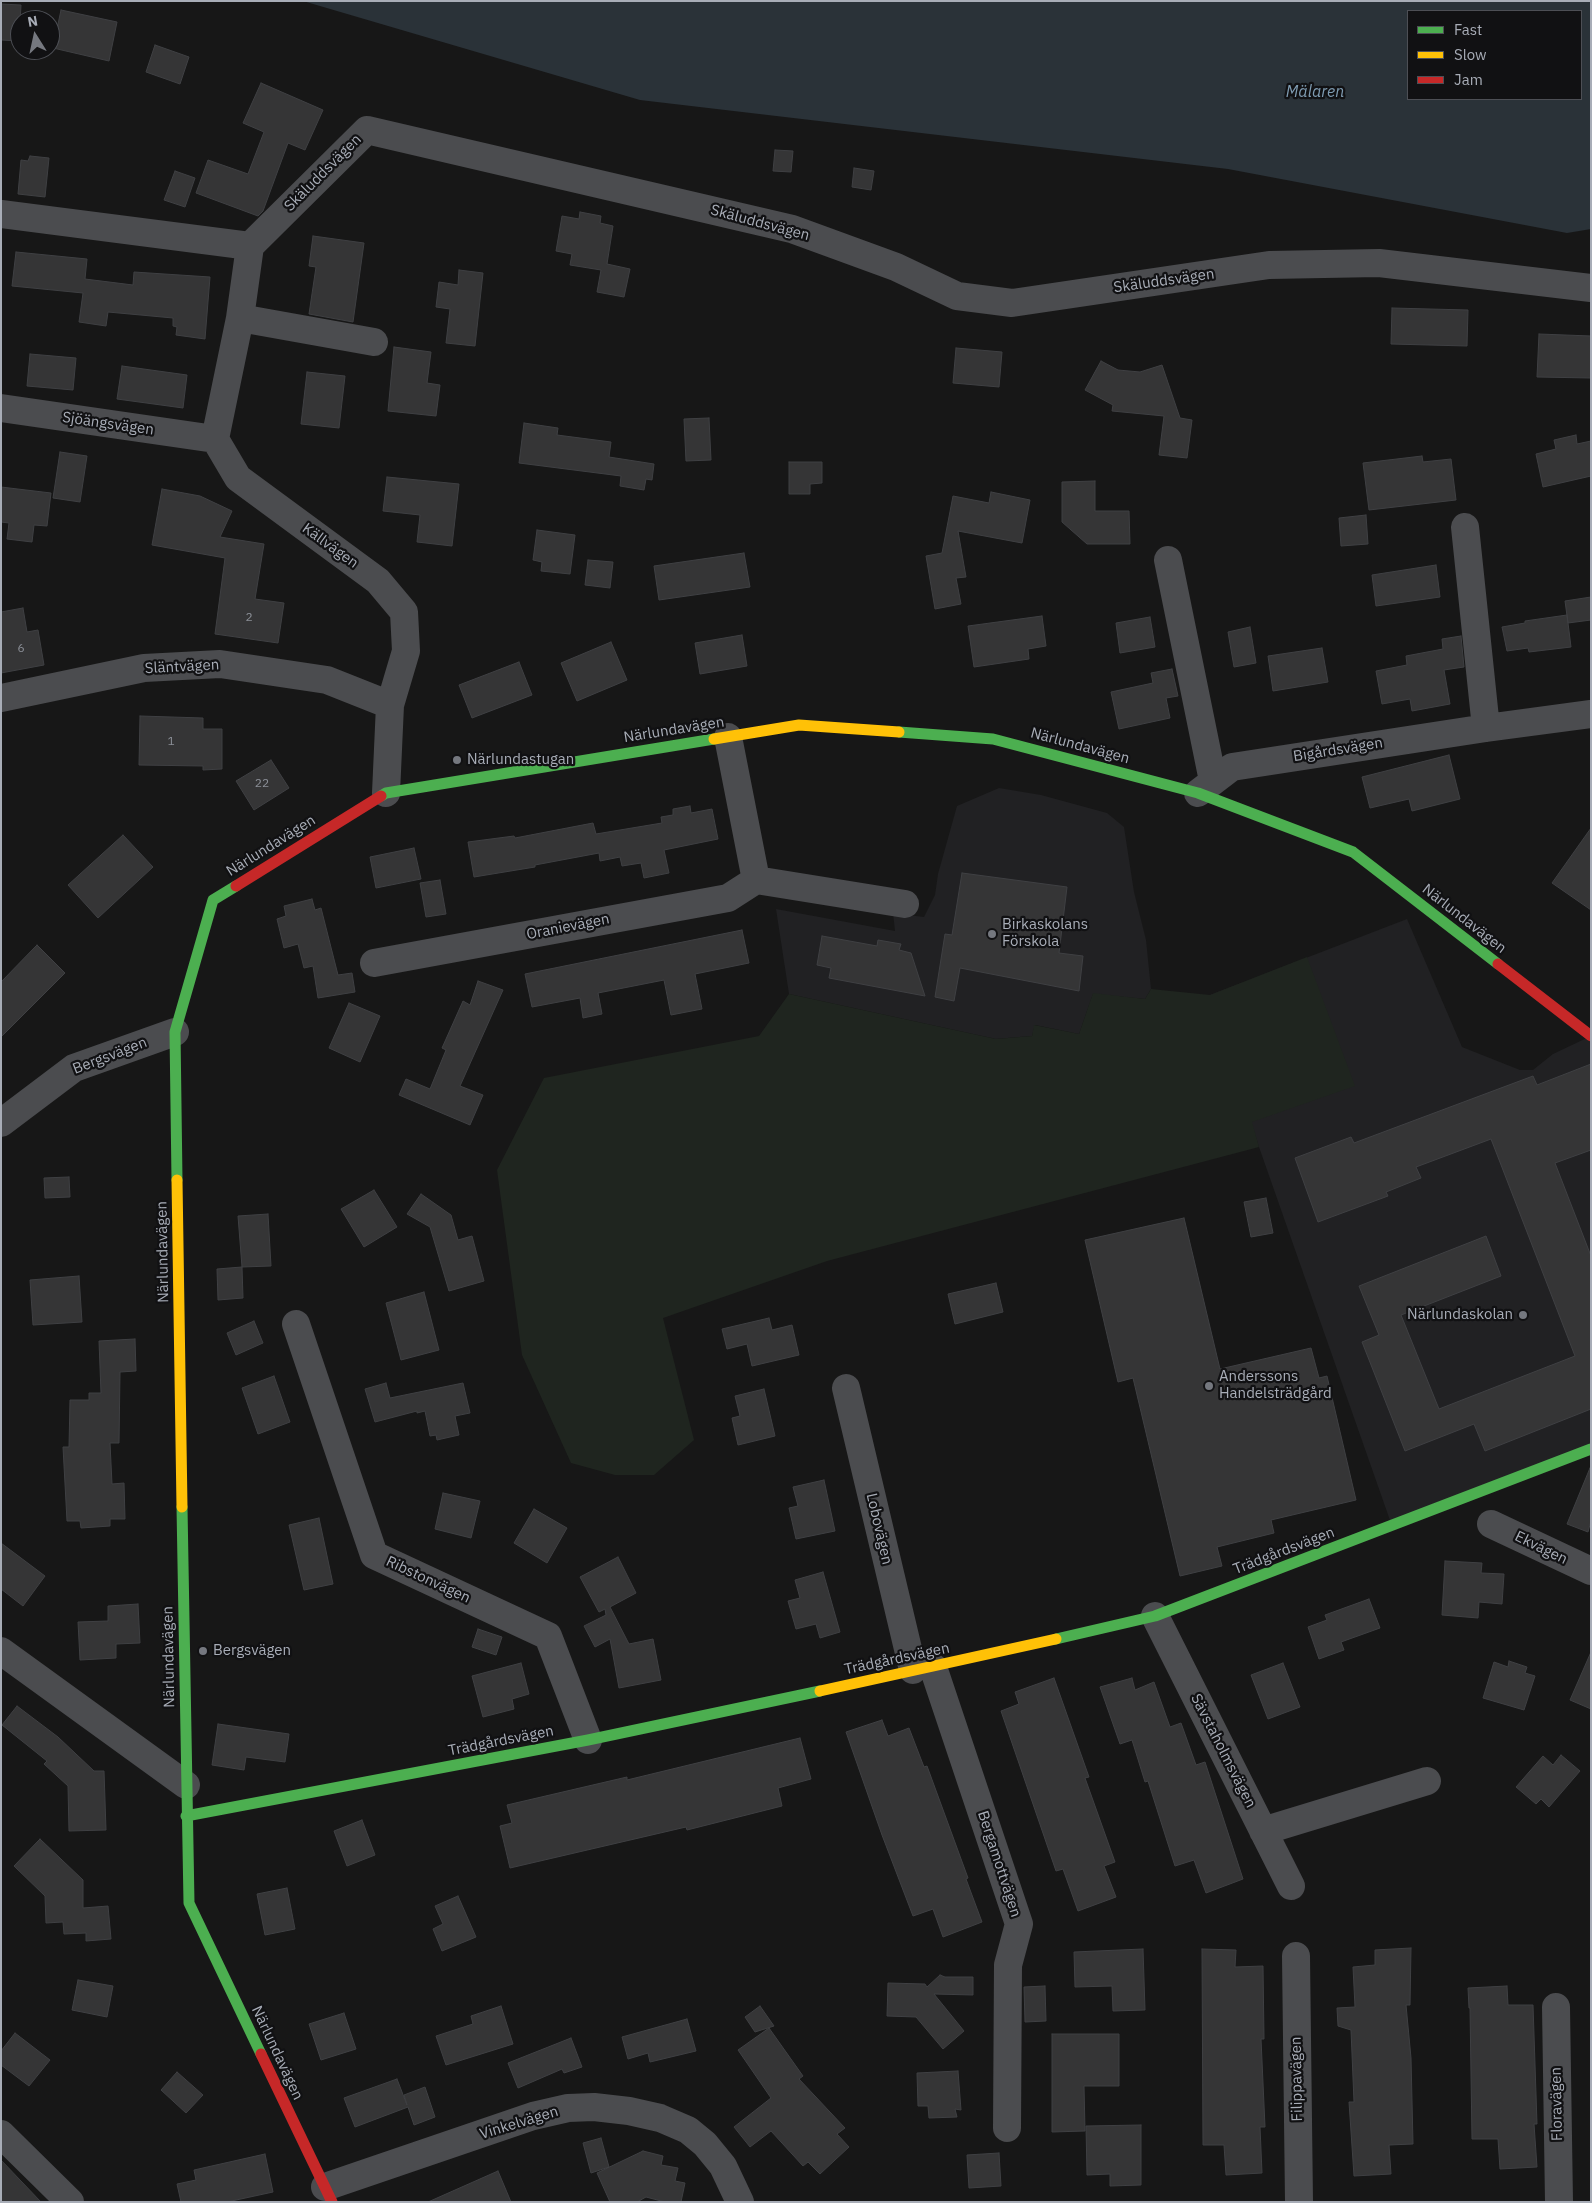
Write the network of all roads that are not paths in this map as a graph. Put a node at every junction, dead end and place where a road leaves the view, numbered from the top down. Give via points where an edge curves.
1 (1, 214) edge
2 (250, 246) junction
3 (1591, 288) edge
4 (240, 318) junction
5 (374, 342) dead end
6 (1, 408) edge
7 (215, 439) junction
8 (1465, 527) dead end
9 (1168, 560) dead end
10 (1, 698) edge
11 (390, 705) junction
12 (1591, 714) edge
13 (1486, 728) junction
14 (728, 737) junction
15 (1206, 787) junction
16 (386, 793) junction
17 (756, 880) junction
18 (904, 904) dead end
19 (374, 963) dead end
20 (174, 1032) junction
21 (1591, 1036) edge
22 (1, 1123) edge
23 (296, 1324) dead end
24 (846, 1388) dead end
25 (1591, 1449) edge
26 (1491, 1524) dead end
27 (1591, 1571) edge
28 (1155, 1616) junction
29 (1, 1651) edge
30 (923, 1669) junction
31 (588, 1740) junction
32 (1427, 1781) dead end
33 (186, 1785) junction
34 (186, 1816) junction
35 (1263, 1831) junction
36 (1291, 1886) dead end
37 (1296, 1956) dead end
38 (1556, 2006) dead end
39 (1007, 2128) dead end
40 (1, 2134) edge
41 (328, 2194) edge
42 (70, 2202) edge
43 (740, 2202) edge
44 (1299, 2202) edge
45 (1559, 2202) edge

1 - 2 street
2 - 3 street, Skäluddsvägen via 367,130 792,229 896,267 957,296 1012,303 1270,265 1379,264
2 - 4 street
4 - 5 street
4 - 7 street
6 - 7 street, Sjöängsvägen
7 - 11 street, Källvägen via 238,478 378,581 404,612 406,651
8 - 13 street
9 - 15 street
10 - 11 street, Släntvägen via 144,668 220,664 327,680
11 - 16 street, Källvägen
12 - 13 street, Bigårdsvägen
13 - 15 street, Bigårdsvägen via 1232,767
14 - 15 street, Närlundavägen via 799,725 993,739
14 - 16 street, Närlundavägen
14 - 17 street
15 - 21 street, Närlundavägen via 1353,852
16 - 20 street, Närlundavägen via 213,900
17 - 18 street
17 - 19 street, Oranievägen via 728,898
20 - 22 street, Bergsvägen via 74,1068
20 - 33 street, Närlundavägen
23 - 31 street, Ribstonvägen via 374,1555 548,1636
24 - 30 street, Lobovägen
25 - 28 street, Trädgårdsvägen
26 - 27 street, Ekvägen
28 - 30 street, Trädgårdsvägen
28 - 35 street, Sävstaholmsvägen
29 - 33 street
30 - 31 street, Trädgårdsvägen
30 - 39 street, Bergamottvägen via 1019,1924 1008,1965
31 - 34 street, Trädgårdsvägen
32 - 35 street
33 - 34 street, Närlundavägen
34 - 41 street, Närlundavägen via 189,1903
35 - 36 street, Sävstaholmsvägen
37 - 44 street, Filippavägen
38 - 45 street, Floravägen
40 - 42 street
41 - 43 street, Vinkelvägen via 533,2116 568,2108 594,2107 660,2118 688,2130 723,2166

